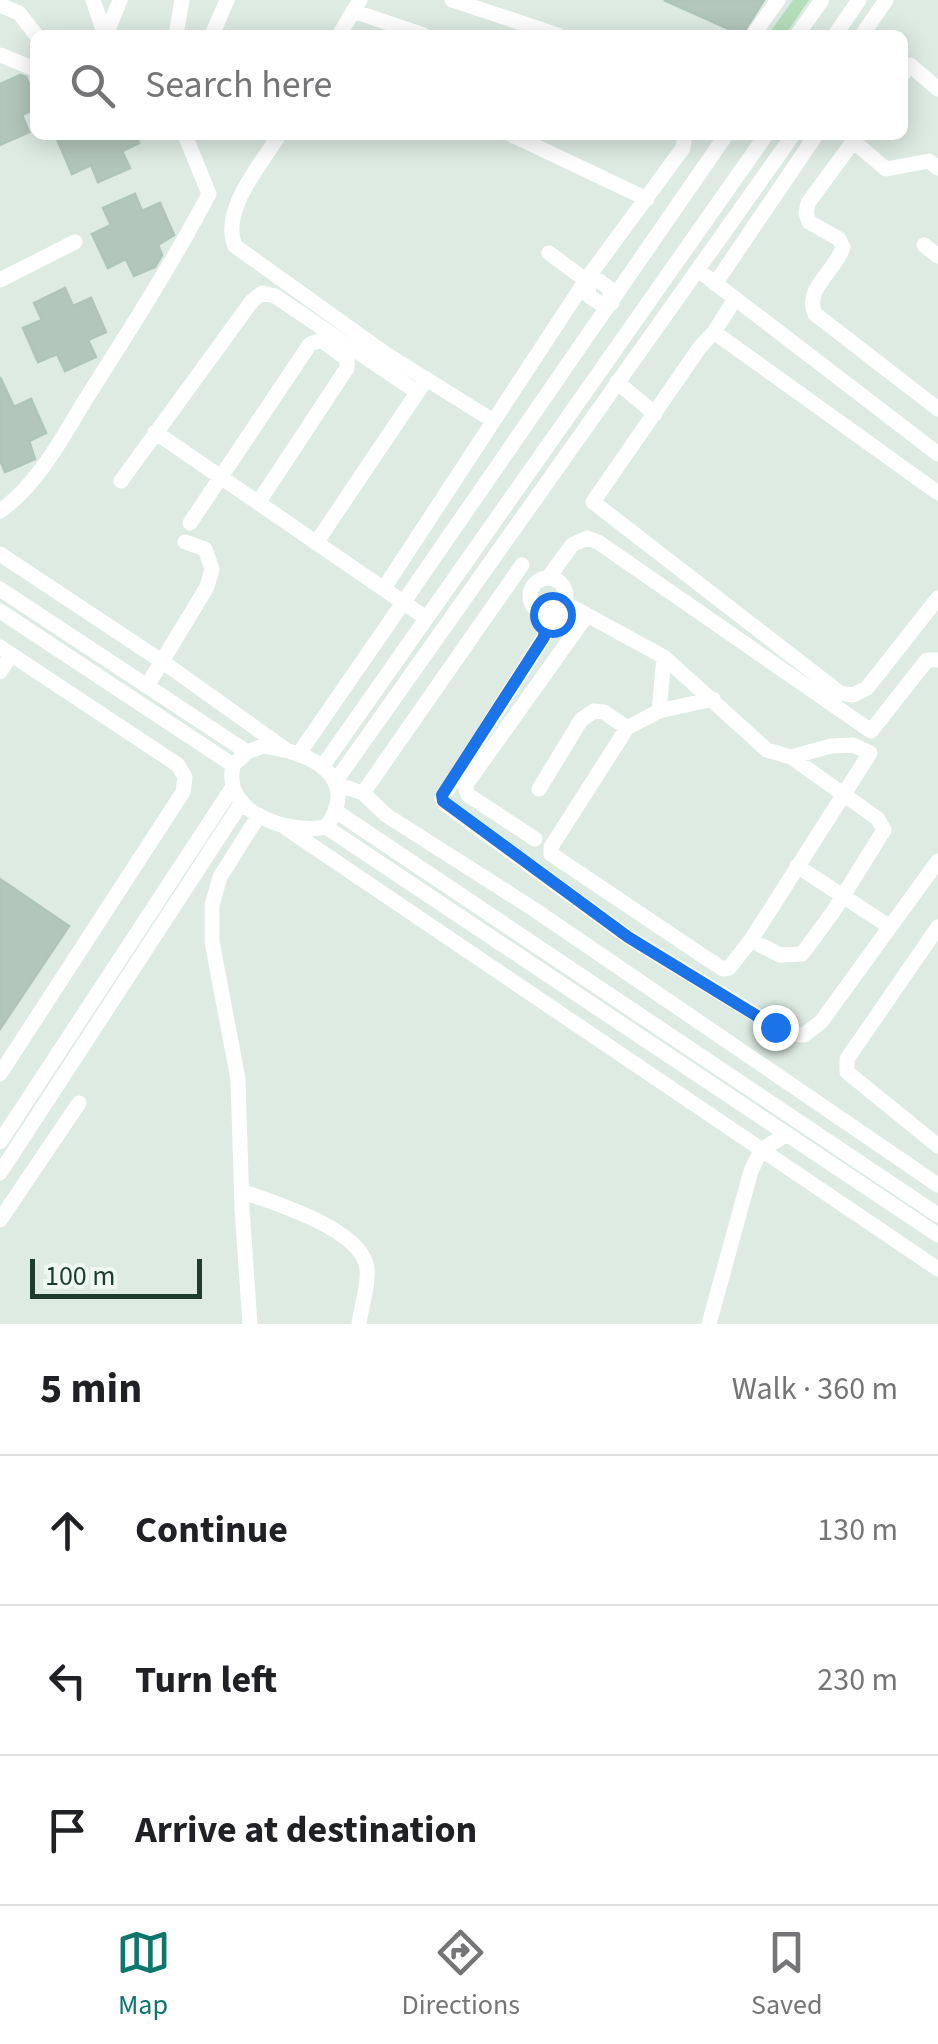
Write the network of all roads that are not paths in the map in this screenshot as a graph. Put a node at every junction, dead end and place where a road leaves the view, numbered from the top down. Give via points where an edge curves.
1 (93, 0) edge
2 (120, 0) edge
3 (182, 0) edge
4 (227, 0) edge
5 (452, 0) edge
6 (778, 0) edge
7 (822, 0) edge
8 (859, 0) edge
9 (886, 0) edge
10 (0, 5) edge
11 (357, 6) edge
12 (32, 30) edge
13 (104, 30) edge
14 (108, 30) edge
15 (177, 30) edge
16 (214, 30) edge
17 (342, 30) edge
18 (412, 30) edge
19 (543, 30) edge
20 (757, 30) edge
21 (801, 30) edge
22 (838, 30) edge
23 (865, 30) edge
24 (0, 55) edge
25 (30, 66) edge
26 (908, 68) edge
27 (938, 89) edge
28 (187, 140) edge
29 (276, 140) edge
30 (523, 140) edge
31 (684, 140) edge
32 (723, 140) edge
33 (762, 140) edge
34 (790, 140) edge
35 (813, 140) edge
36 (855, 140) edge
37 (858, 140) edge
38 (938, 168) edge
39 (647, 198) junction
40 (76, 242) dead end
41 (924, 245) dead end
42 (548, 253) dead end
43 (938, 256) edge
44 (698, 270) junction
45 (0, 280) edge
46 (587, 281) junction
47 (715, 284) junction
48 (735, 300) junction
49 (611, 302) junction
50 (714, 332) junction
51 (612, 352) junction
52 (628, 366) junction
53 (617, 382) junction
54 (422, 386) junction
55 (938, 409) edge
56 (655, 414) junction
57 (492, 420) junction
58 (155, 432) junction
59 (938, 454) edge
60 (221, 476) junction
61 (121, 481) dead end
62 (938, 493) edge
63 (258, 502) junction
64 (0, 511) edge
65 (190, 523) dead end
66 (185, 542) dead end
67 (316, 543) junction
68 (500, 545) junction
69 (0, 554) edge
70 (489, 561) junction
71 (518, 571) junction
72 (539, 582) junction
73 (384, 588) junction
74 (0, 589) edge
75 (938, 598) edge
76 (565, 602) junction
77 (404, 603) junction
78 (0, 611) edge
79 (546, 614) junction
80 (586, 615) junction
81 (426, 618) junction
82 (6, 651) edge
83 (664, 656) junction
84 (938, 660) edge
85 (164, 662) junction
86 (0, 672) edge
87 (146, 686) junction
88 (713, 699) junction
89 (659, 711) junction
90 (627, 728) junction
91 (867, 729) junction
92 (858, 746) junction
93 (293, 750) junction
94 (247, 752) junction
95 (791, 757) junction
96 (233, 766) junction
97 (322, 767) junction
98 (336, 783) junction
99 (232, 788) junction
100 (539, 788) dead end
101 (363, 793) junction
102 (844, 796) junction
103 (242, 802) junction
104 (337, 812) junction
105 (260, 815) junction
106 (286, 828) junction
107 (326, 828) junction
108 (535, 839) dead end
109 (938, 861) edge
110 (798, 866) junction
111 (844, 896) junction
112 (640, 915) junction
113 (890, 927) junction
114 (938, 927) edge
115 (628, 937) junction
116 (751, 940) junction
117 (0, 1074) edge
118 (79, 1103) dead end
119 (787, 1134) junction
120 (0, 1142) edge
121 (938, 1146) edge
122 (762, 1150) junction
123 (0, 1173) edge
124 (938, 1185) edge
125 (242, 1190) junction
126 (938, 1216) edge
127 (0, 1220) edge
128 (938, 1234) edge
129 (938, 1269) edge
130 (250, 1324) edge
131 (359, 1324) edge
132 (709, 1324) edge

1 - 13 street
2 - 14 street
3 - 15 street
4 - 16 street
5 - 19 street
6 - 20 street
7 - 21 street
8 - 22 street
9 - 23 street
10 - 12 street via 19,13
11 - 17 street
11 - 18 street
24 - 25 street
26 - 27 street
28 - 64 street via 210,194 54,450
29 - 54 street via 236,205 234,246
30 - 39 street
31 - 39 street
32 - 49 street
33 - 51 street
34 - 44 street
35 - 47 street
36 - 55 street via 808,203 809,222 843,248 812,306
37 - 38 street via 886,169 929,161
39 - 46 street
40 - 45 street
41 - 43 street
42 - 46 street
44 - 47 street
44 - 52 street
46 - 49 street via 610,290
46 - 57 street
47 - 48 street
48 - 50 street
48 - 59 street
49 - 77 street
50 - 56 street
50 - 62 street
51 - 52 street
51 - 81 street
52 - 53 street
53 - 56 street
53 - 68 street
54 - 57 street
54 - 58 street via 262,293
54 - 67 street
56 - 75 street via 593,502 840,693 867,688
57 - 73 street
58 - 60 street
58 - 61 street
60 - 63 street
60 - 63 street via 310,344 321,340 347,358 347,368
60 - 65 street
63 - 67 street
66 - 85 street via 205,549 212,569
67 - 73 street
68 - 70 street
68 - 71 street
69 - 85 street
70 - 71 street
70 - 98 street
71 - 72 street
71 - 101 street
72 - 76 street via 563,586
72 - 79 street via 532,605
72 - 91 street via 572,544 598,542
73 - 77 street
74 - 87 street
76 - 79 street
76 - 80 street
77 - 81 street
77 - 93 street
78 - 96 street
79 - 115 street via 544,637 442,798
80 - 83 street
80 - 108 street via 465,786 468,795
81 - 97 street
82 - 86 street
82 - 117 street via 178,765 186,777 184,792
83 - 88 street
83 - 89 street
84 - 91 street via 926,660 874,730
85 - 87 street
85 - 93 street
87 - 94 street
88 - 89 street
88 - 95 street via 766,750
89 - 90 street
90 - 100 street via 604,712 588,714
90 - 112 street via 550,850
91 - 92 street
92 - 95 street
92 - 102 street via 870,754
93 - 94 street via 263,746
93 - 97 street
94 - 96 street
95 - 102 street
96 - 99 street
97 - 98 street
98 - 101 street
98 - 104 street
99 - 103 street
99 - 120 street
101 - 124 street via 386,815
102 - 110 street
102 - 111 street via 884,830
103 - 105 street
103 - 123 street
104 - 107 street
104 - 126 street
105 - 106 street
105 - 125 street via 220,876 212,906 212,942 238,1079
106 - 107 street
106 - 122 street
107 - 119 street
109 - 113 street
110 - 111 street
110 - 116 street
111 - 113 street
111 - 116 street via 802,954 780,954
112 - 115 street
112 - 116 street via 724,968 732,967
113 - 115 street via 821,1022 796,1037
114 - 121 street via 847,1059 848,1072
118 - 127 street
119 - 122 street
119 - 128 street
122 - 129 street
122 - 132 street
125 - 130 street
125 - 131 street via 324,1222 352,1242 367,1269

